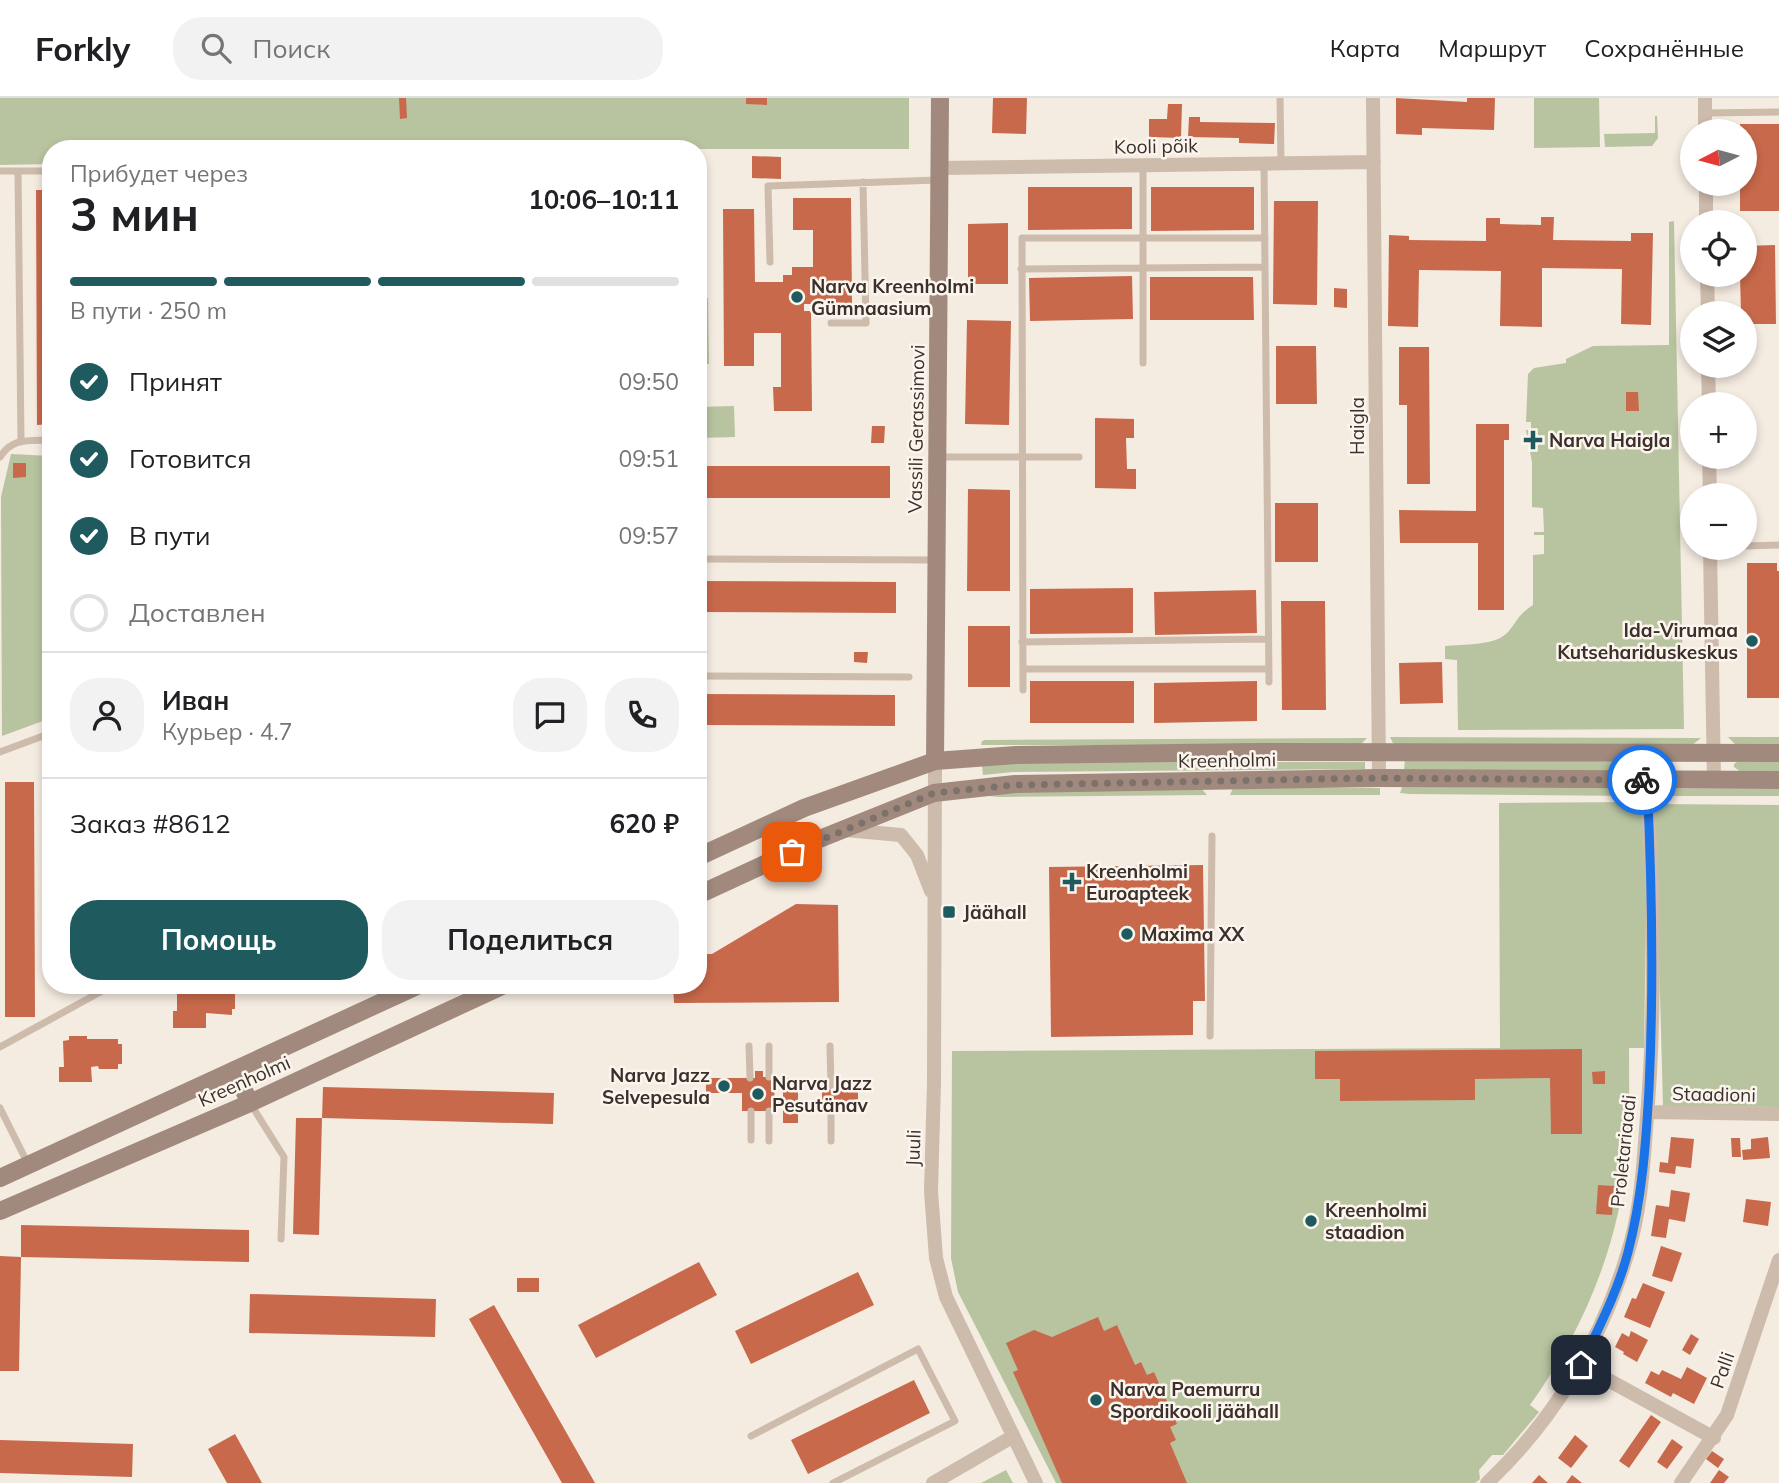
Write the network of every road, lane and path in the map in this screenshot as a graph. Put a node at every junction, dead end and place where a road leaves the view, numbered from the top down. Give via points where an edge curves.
1 (940, 98) edge
2 (1280, 98) edge
3 (1373, 98) edge
4 (1705, 105) edge
5 (1779, 112) edge
6 (1374, 162) junction
7 (1282, 163) junction
8 (1264, 164) junction
9 (1143, 166) junction
10 (0, 171) edge
11 (18, 171) junction
12 (42, 171) edge
13 (939, 174) junction
14 (863, 182) junction
15 (1265, 237) junction
16 (1143, 238) junction
17 (770, 262) dead end
18 (1265, 267) junction
19 (1143, 268) junction
20 (1021, 269) junction
21 (831, 323) dead end
22 (1143, 363) dead end
23 (42, 440) edge
24 (21, 441) junction
25 (0, 457) edge
26 (936, 457) junction
27 (1021, 457) junction
28 (1079, 457) dead end
29 (1779, 545) edge
30 (1757, 546) edge
31 (707, 559) edge
32 (936, 560) junction
33 (1710, 560) edge
34 (1268, 639) junction
35 (1022, 642) junction
36 (1023, 669) junction
37 (1269, 669) junction
38 (707, 676) edge
39 (909, 677) dead end
40 (1269, 682) dead end
41 (1023, 690) dead end
42 (42, 736) edge
43 (0, 752) edge
44 (1379, 753) junction
45 (1649, 753) junction
46 (1714, 753) junction
47 (1779, 753) edge
48 (935, 761) junction
49 (1379, 778) junction
50 (1647, 780) junction
51 (1714, 780) junction
52 (1779, 780) edge
53 (934, 793) junction
54 (842, 830) junction
55 (1212, 836) dead end
56 (707, 853) edge
57 (707, 891) edge
58 (934, 898) junction
59 (93, 994) edge
60 (399, 994) edge
61 (484, 994) edge
62 (1210, 1037) dead end
63 (750, 1046) dead end
64 (769, 1046) dead end
65 (830, 1046) dead end
66 (0, 1047) edge
67 (234, 1070) junction
68 (769, 1077) dead end
69 (750, 1078) dead end
70 (831, 1087) dead end
71 (250, 1103) junction
72 (0, 1108) edge
73 (831, 1109) dead end
74 (751, 1111) dead end
75 (769, 1111) dead end
76 (1648, 1112) junction
77 (1779, 1115) edge
78 (3, 1124) edge
79 (751, 1140) dead end
80 (769, 1141) dead end
81 (831, 1141) dead end
82 (28, 1165) junction
83 (0, 1178) edge
84 (0, 1211) edge
85 (281, 1239) dead end
86 (1779, 1260) edge
87 (1581, 1365) junction
88 (751, 1436) dead end
89 (1012, 1437) junction
90 (1714, 1438) junction
91 (833, 1483) edge
92 (933, 1483) edge
93 (1036, 1483) edge
94 (1487, 1483) edge
95 (1681, 1483) edge

1 - 13 main road, Vassili Gerassimovi
2 - 7 lane
3 - 6 street, Haigla
4 - 5 lane
6 - 7 street, Kooli põik
6 - 44 street, Haigla
7 - 8 street, Kooli põik
8 - 9 street, Kooli põik
8 - 15 lane
9 - 13 street, Kooli põik
9 - 16 lane
10 - 11 lane
11 - 12 lane
11 - 24 lane
13 - 14 lane
13 - 26 main road, Vassili Gerassimovi
14 - 17 lane via 768,186
14 - 21 lane via 866,323
15 - 16 lane
15 - 18 lane
16 - 19 lane
16 - 20 lane via 1022,238
18 - 19 lane
18 - 34 lane
19 - 20 lane
19 - 22 lane
20 - 27 lane
23 - 24 lane
24 - 25 lane via 7,447
26 - 27 lane
26 - 32 main road, Vassili Gerassimovi
27 - 28 lane
27 - 35 lane
29 - 30 lane
31 - 32 lane
32 - 48 main road, Vassili Gerassimovi
33 - 46 street
34 - 35 lane
34 - 37 lane
35 - 36 lane
36 - 37 lane
36 - 41 lane
37 - 40 lane
38 - 39 lane
42 - 43 lane
44 - 45 main road, Kreenholmi
44 - 48 main road, Kreenholmi via 1016,755
44 - 49 street, Haigla
45 - 46 main road, Kreenholmi
45 - 50 street, Proletariaadi
46 - 47 main road, Kreenholmi
46 - 51 street
48 - 53 street, Juuli
48 - 56 main road, Kreenholmi via 804,808
49 - 50 main road, Kreenholmi
49 - 53 main road, Kreenholmi via 1015,785
50 - 51 main road, Kreenholmi
50 - 76 street, Proletariaadi via 1653,967
51 - 52 main road, Kreenholmi
53 - 54 main road, Kreenholmi
53 - 58 street, Juuli
54 - 57 main road, Kreenholmi
54 - 58 street via 901,835 917,855
55 - 62 lane
58 - 89 street, Juuli via 930,1191 936,1258 946,1297
59 - 66 lane
60 - 67 main road, Kreenholmi
61 - 71 main road, Kreenholmi
63 - 69 lane
64 - 68 lane
65 - 70 lane
67 - 71 main road
67 - 82 main road, Kreenholmi
71 - 84 main road, Kreenholmi
71 - 85 lane via 284,1157
72 - 78 lane
73 - 81 lane
74 - 79 lane
75 - 80 lane
76 - 77 street, Staadioni
76 - 87 street, Proletariaadi via 1628,1254
78 - 82 lane
82 - 83 main road, Kreenholmi
86 - 90 street, Palli via 1727,1415
87 - 90 street
87 - 94 street, Proletariaadi via 1530,1438
88 - 91 lane via 918,1349 956,1421
89 - 92 street
89 - 93 street, Juuli
90 - 95 street, Palli

